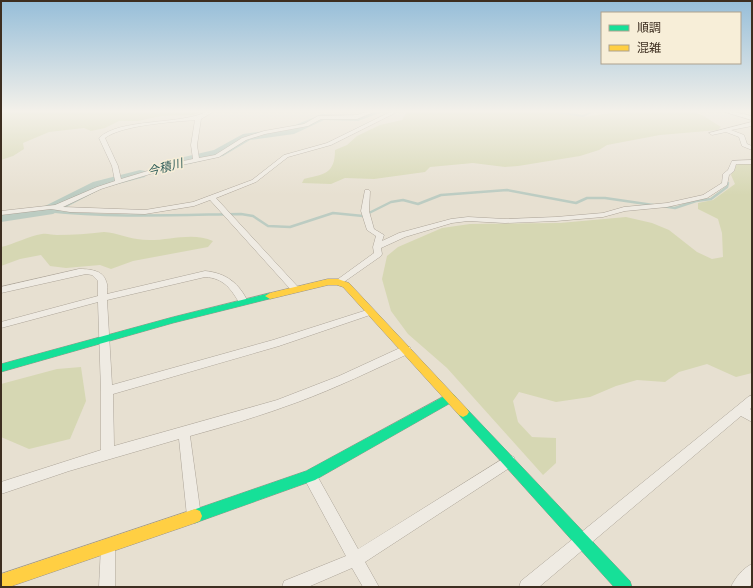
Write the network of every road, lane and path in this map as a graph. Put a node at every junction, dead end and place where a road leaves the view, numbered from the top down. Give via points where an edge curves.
1 (103, 139) edge
2 (195, 139) edge
3 (243, 139) edge
4 (338, 139) edge
5 (743, 139) edge
6 (752, 148) edge
7 (196, 160) junction
8 (752, 162) edge
9 (118, 182) junction
10 (367, 191) dead end
11 (212, 198) junction
12 (56, 208) junction
13 (1, 213) edge
14 (377, 247) junction
15 (338, 282) junction
16 (295, 289) junction
17 (1, 290) edge
18 (103, 298) junction
19 (243, 302) junction
20 (370, 312) junction
21 (1, 325) edge
22 (105, 338) junction
23 (406, 350) junction
24 (1, 368) edge
25 (107, 391) junction
26 (450, 398) junction
27 (752, 400) edge
28 (741, 409) junction
29 (752, 417) edge
30 (184, 432) junction
31 (106, 454) junction
32 (508, 461) junction
33 (310, 476) junction
34 (1, 488) edge
35 (194, 516) junction
36 (582, 540) junction
37 (108, 546) junction
38 (356, 558) junction
39 (1, 582) edge
40 (107, 587) edge
41 (290, 587) edge
42 (371, 587) edge
43 (527, 587) edge
44 (624, 587) edge

1 - 9 street via 115,166
2 - 7 street
3 - 7 street via 217,156
4 - 11 street via 286,156 264,174
5 - 6 street via 744,145
7 - 9 street
8 - 14 street via 734,162 731,171 726,174 724,184 719,188 705,196 675,204 637,207 591,217 451,221 402,235
9 - 12 street via 98,188
10 - 14 street via 365,211 372,230 380,235
11 - 12 street via 162,211
11 - 16 street
12 - 13 street via 43,207
14 - 15 street via 378,254
15 - 16 street
15 - 20 street via 346,285
16 - 19 street
17 - 18 street via 90,271 98,275 102,281
18 - 19 street via 205,274 215,274 225,278 240,294
18 - 21 street
18 - 22 street
19 - 22 street
20 - 23 street
20 - 25 street via 275,343
22 - 24 street
22 - 25 street
23 - 26 street
23 - 30 street via 323,389
25 - 31 street
26 - 32 street
26 - 33 street
27 - 28 street
28 - 29 street
28 - 36 street
30 - 31 street
30 - 35 street
31 - 34 street
32 - 36 street
32 - 38 street
33 - 35 street
33 - 38 street
35 - 37 street
36 - 43 street
36 - 44 street
37 - 39 street
37 - 40 street
38 - 41 street
38 - 42 street

